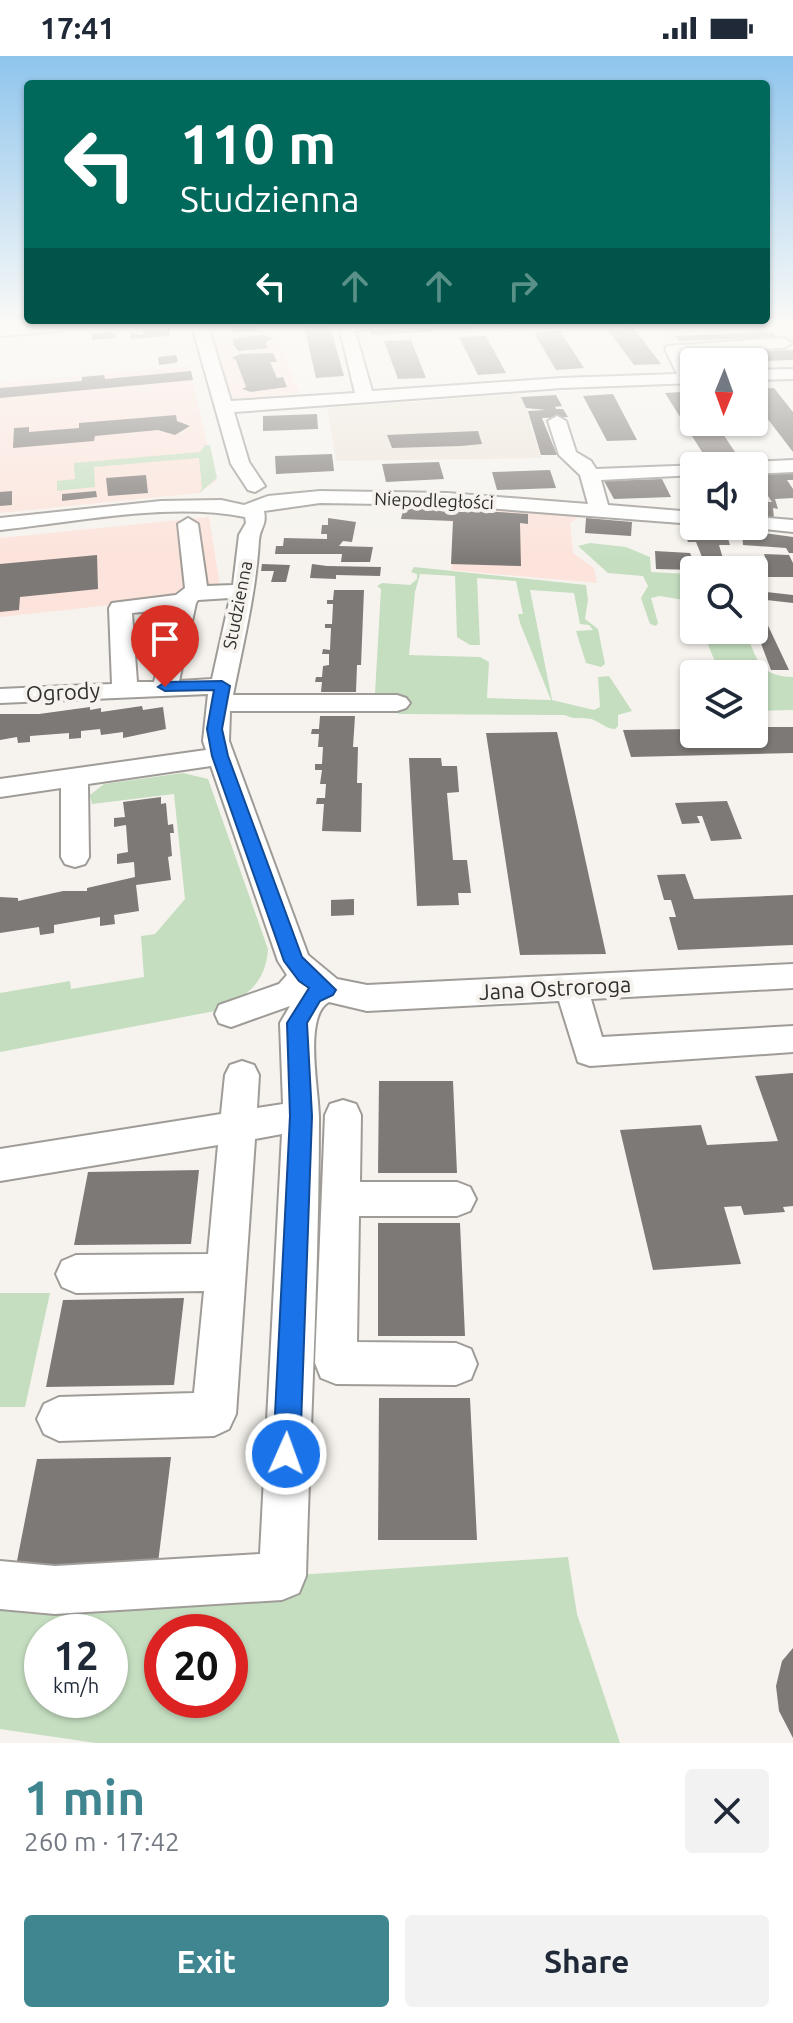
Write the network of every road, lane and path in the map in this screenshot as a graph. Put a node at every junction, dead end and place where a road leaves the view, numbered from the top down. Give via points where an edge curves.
1 (257, 405) edge
2 (225, 407) joint
3 (557, 421) dead end
4 (793, 466) edge
5 (768, 467) edge
6 (680, 470) edge
7 (590, 475) junction
8 (246, 500) junction
9 (600, 511) junction
10 (680, 517) edge
11 (0, 524) edge
12 (188, 524) dead end
13 (768, 524) edge
14 (793, 526) edge
15 (242, 591) junction
16 (192, 597) junction
17 (165, 687) junction
18 (125, 688) junction
19 (220, 694) junction
20 (0, 696) edge
21 (397, 703) dead end
22 (220, 756) junction
23 (74, 778) junction
24 (0, 788) edge
25 (75, 857) dead end
26 (793, 976) edge
27 (317, 984) junction
28 (571, 987) junction
29 (231, 1014) dead end
30 (793, 1039) edge
31 (242, 1075) dead end
32 (343, 1115) dead end
33 (301, 1116) junction
34 (238, 1126) junction
35 (0, 1165) edge
36 (341, 1199) junction
37 (457, 1199) dead end
38 (226, 1272) junction
39 (76, 1274) dead end
40 (456, 1364) dead end
41 (59, 1419) dead end
42 (0, 1585) edge

1 - 2 street
2 - 8 street, Studzienna via 236,470 250,474
3 - 7 street via 568,455
4 - 5 street
6 - 7 street
7 - 9 street
8 - 9 street, Niepodległości via 447,499
8 - 11 street, Niepodległości
8 - 15 street, Studzienna via 240,524 249,535
9 - 10 street, Niepodległości
12 - 16 street
13 - 14 street
15 - 16 street
15 - 19 street, Studzienna
16 - 17 street
16 - 18 street via 120,608
17 - 18 street, Ogrody
17 - 19 street, Ogrody
18 - 20 street, Ogrody
19 - 21 street
19 - 22 street, Studzienna via 214,729
22 - 23 street
22 - 27 street, Studzienna via 294,961
23 - 24 street
23 - 25 street
26 - 28 street, Jana Ostroroga
27 - 28 street, Jana Ostroroga via 367,998
27 - 29 street
27 - 33 street via 297,1023
28 - 30 street via 590,1052
31 - 34 street
32 - 36 street
33 - 34 street
33 - 42 street via 282,1576 55,1590
34 - 35 street
34 - 38 street
36 - 37 street
36 - 40 street via 336,1363
38 - 39 street
38 - 41 street via 214,1414

